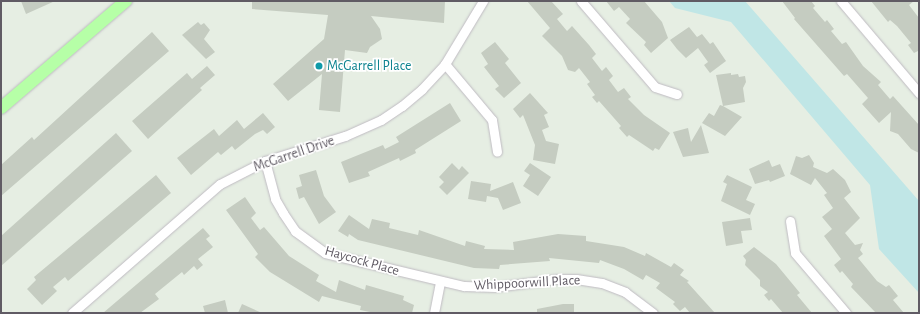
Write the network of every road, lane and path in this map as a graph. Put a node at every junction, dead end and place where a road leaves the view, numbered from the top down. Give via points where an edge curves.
1 (126, 1) edge
2 (482, 1) edge
3 (581, 1) edge
4 (841, 1) edge
5 (445, 64) junction
6 (919, 93) edge
7 (676, 94) dead end
8 (1, 108) edge
9 (497, 152) dead end
10 (265, 161) junction
11 (790, 221) dead end
12 (440, 282) junction
13 (72, 313) edge
14 (434, 313) edge
15 (653, 313) edge
16 (846, 313) edge

1 - 8 main road
2 - 5 street, McGarrell Drive
3 - 7 street via 655,87
4 - 6 street
5 - 9 street via 492,120
5 - 10 street, McGarrell Drive via 422,89 381,120 345,136
10 - 12 street, Haycock Place via 275,199 295,231 312,245 331,254
10 - 13 street, McGarrell Drive via 220,184
11 - 16 street via 796,254
12 - 14 street
12 - 15 street, Whippoorwill Place via 495,287 576,279 602,283 625,292

